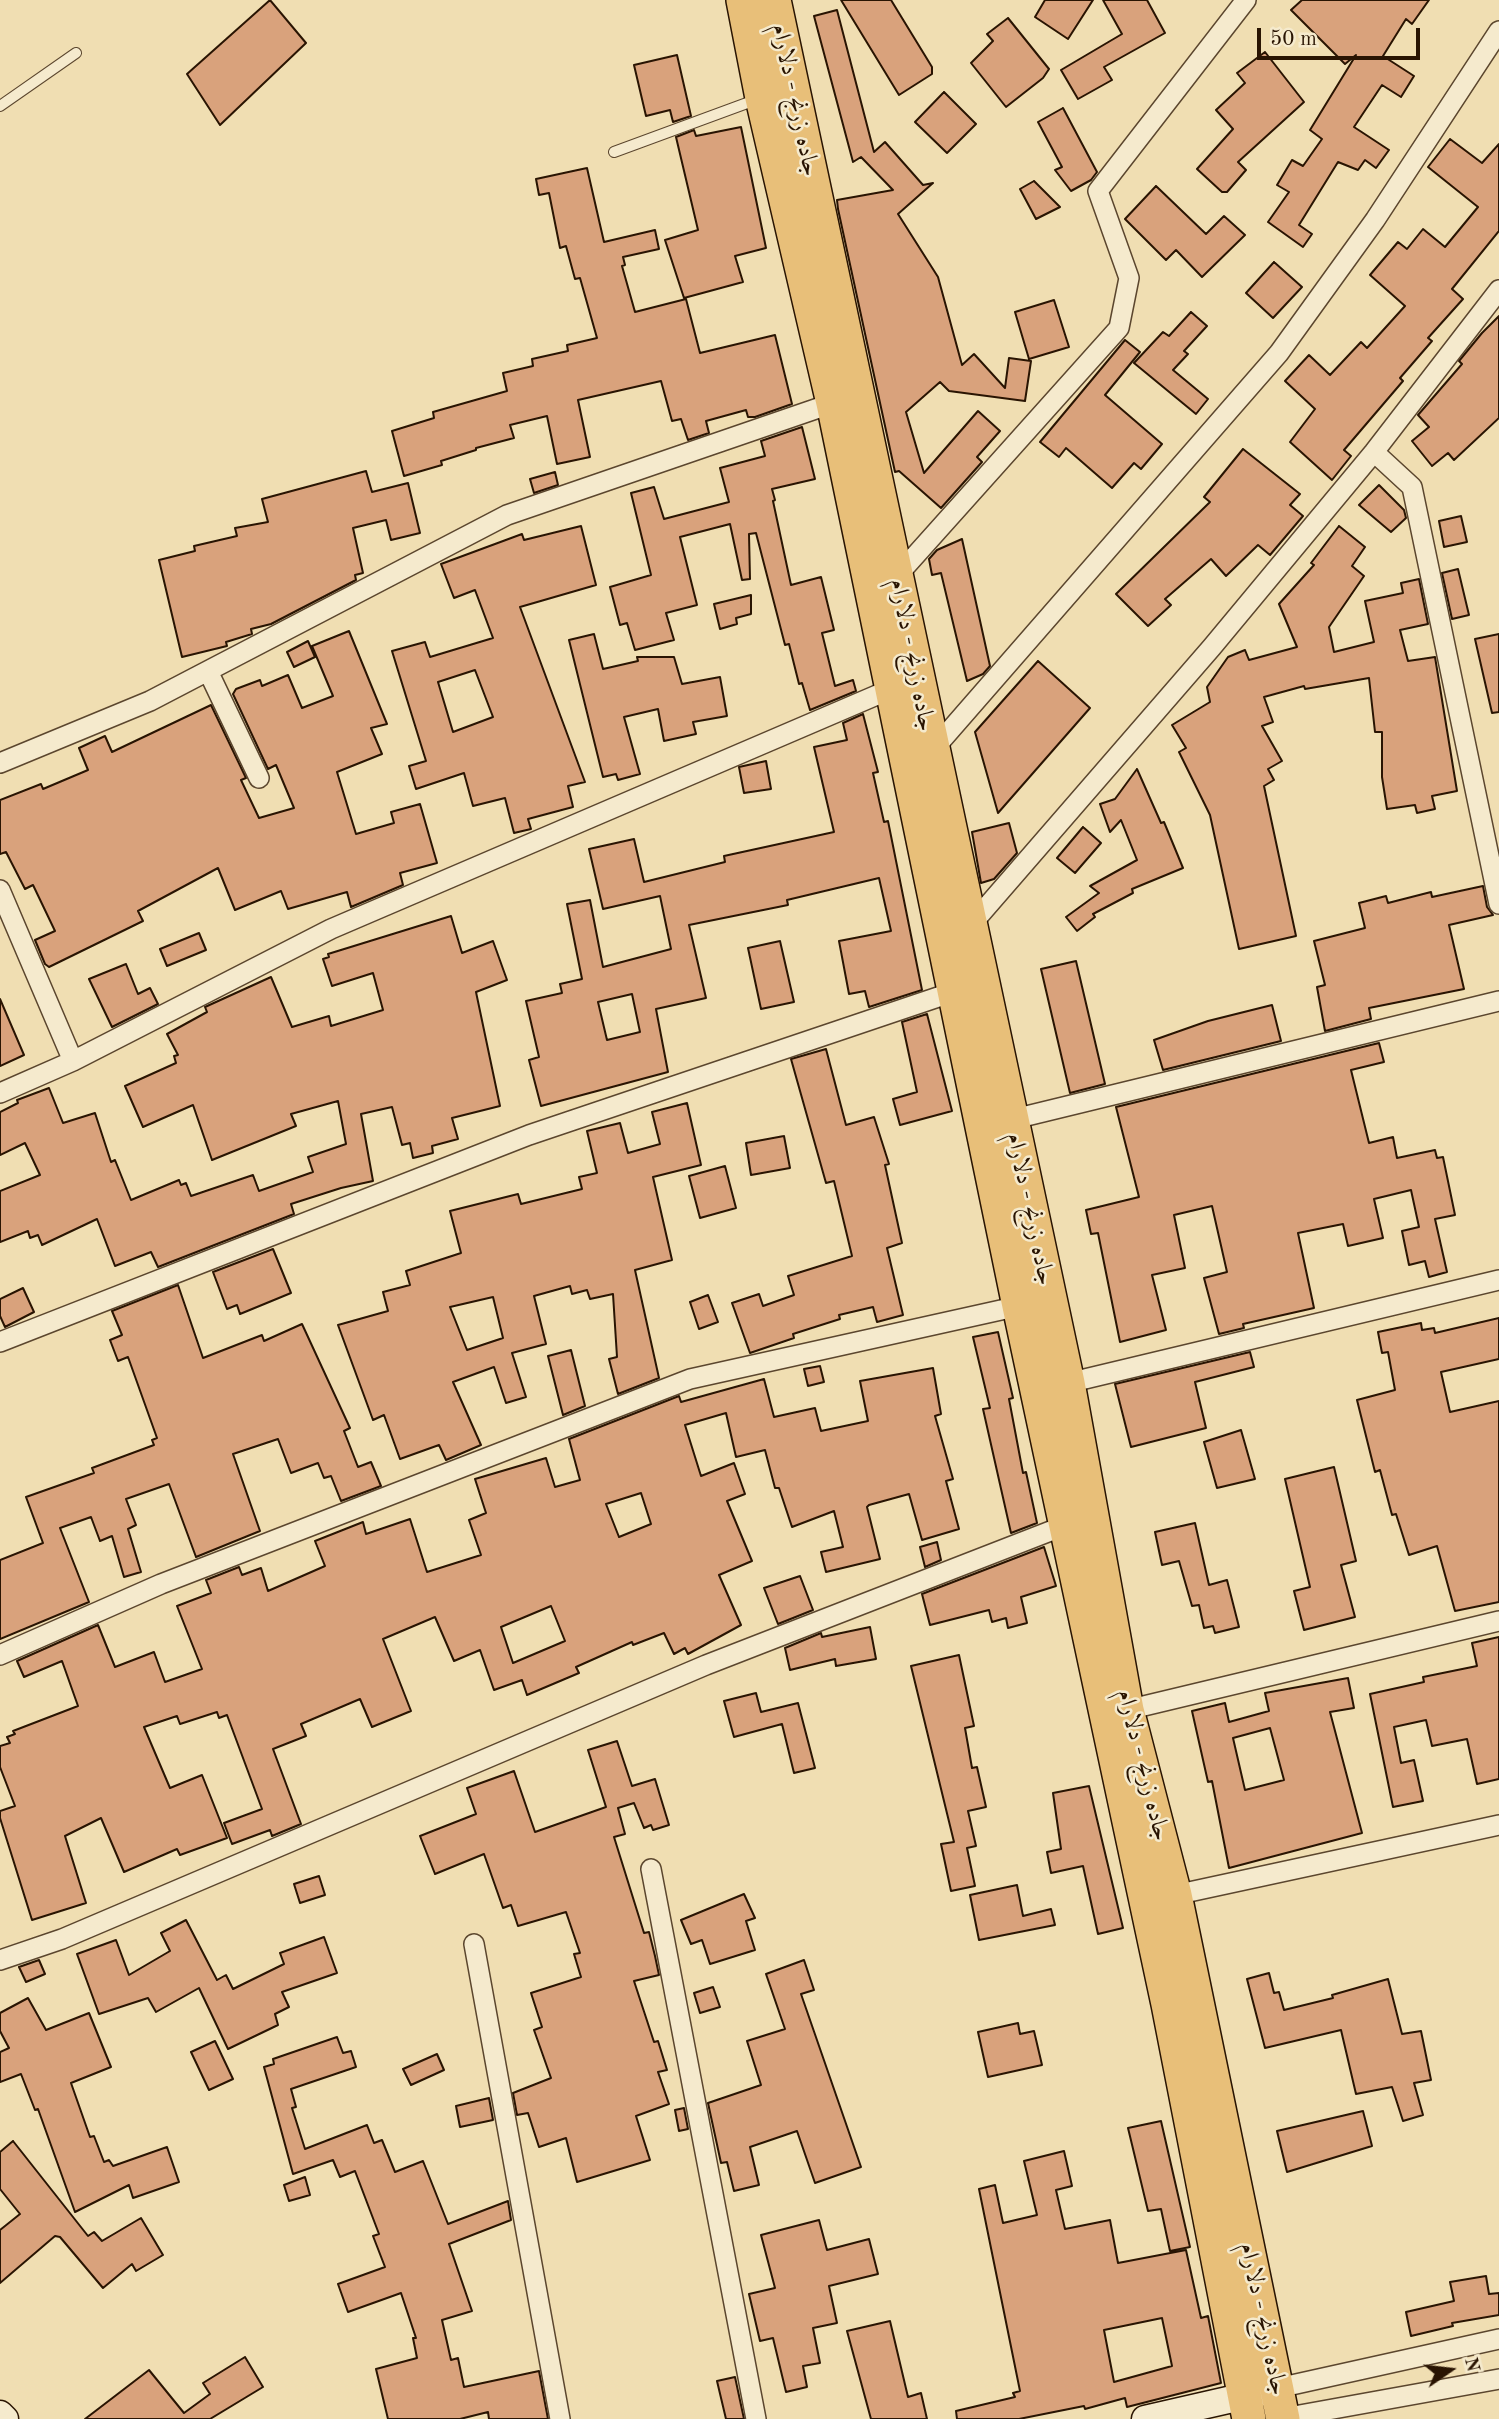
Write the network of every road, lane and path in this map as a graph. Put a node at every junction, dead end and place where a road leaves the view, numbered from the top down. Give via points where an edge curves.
1 (743, 0) edge
2 (774, 0) edge
3 (1246, 0) edge
4 (1499, 31) edge
5 (76, 53) dead end
6 (762, 98) junction
7 (0, 106) edge
8 (614, 152) dead end
9 (1499, 290) edge
10 (833, 403) junction
11 (1374, 452) junction
12 (896, 577) junction
13 (208, 671) junction
14 (891, 689) junction
15 (932, 751) junction
16 (0, 762) edge
17 (260, 778) dead end
18 (0, 890) edge
19 (1499, 904) edge
20 (970, 926) junction
21 (956, 990) junction
22 (1499, 1001) edge
23 (73, 1061) junction
24 (0, 1093) edge
25 (1010, 1120) junction
26 (1499, 1279) edge
27 (1019, 1306) junction
28 (0, 1342) edge
29 (1069, 1383) junction
30 (1066, 1525) junction
31 (1499, 1621) edge
32 (0, 1655) edge
33 (1127, 1710) junction
34 (1499, 1825) edge
35 (651, 1869) dead end
36 (1175, 1895) junction
37 (474, 1944) dead end
38 (0, 1960) edge
39 (1499, 2339) edge
40 (1499, 2379) edge
41 (1246, 2408) edge
42 (1281, 2411) edge
43 (0, 2414) edge
44 (5, 2419) edge
45 (560, 2419) edge
46 (756, 2419) edge
47 (1145, 2419) edge

1 - 6 highway, جاده زرنج - دلارام
2 - 12 highway, جاده زرنج - دلارام
3 - 12 street via 1098,191 1129,278 1119,328
4 - 15 street via 1375,220 1279,353
5 - 7 lane
6 - 8 lane
6 - 10 highway, جاده زرنج - دلارام
9 - 11 street
10 - 13 street via 507,515
10 - 14 highway, جاده زرنج - دلارام
11 - 19 street via 1412,487
11 - 20 street
12 - 15 highway, جاده زرنج - دلارام
13 - 16 street via 150,701
13 - 17 street
14 - 21 highway, جاده زرنج - دلارام
14 - 23 street via 331,929
15 - 20 highway, جاده زرنج - دلارام
18 - 23 street
20 - 25 highway, جاده زرنج - دلارام
21 - 27 highway, جاده زرنج - دلارام
21 - 28 street via 529,1135
22 - 25 street
23 - 24 street
25 - 29 highway, جاده زرنج - دلارام
26 - 29 street
27 - 30 highway, جاده زرنج - دلارام
27 - 32 street via 690,1379 162,1584
29 - 33 highway, جاده زرنج - دلارام
30 - 38 street via 706,1665 74,1934
30 - 41 highway, جاده زرنج - دلارام via 1168,2004
31 - 33 street
33 - 36 highway, جاده زرنج - دلارام
34 - 36 street
35 - 46 street
36 - 42 highway, جاده زرنج - دلارام
37 - 45 street
39 - 42 street
40 - 42 street
41 - 42 main road
41 - 47 main road
43 - 44 main road

